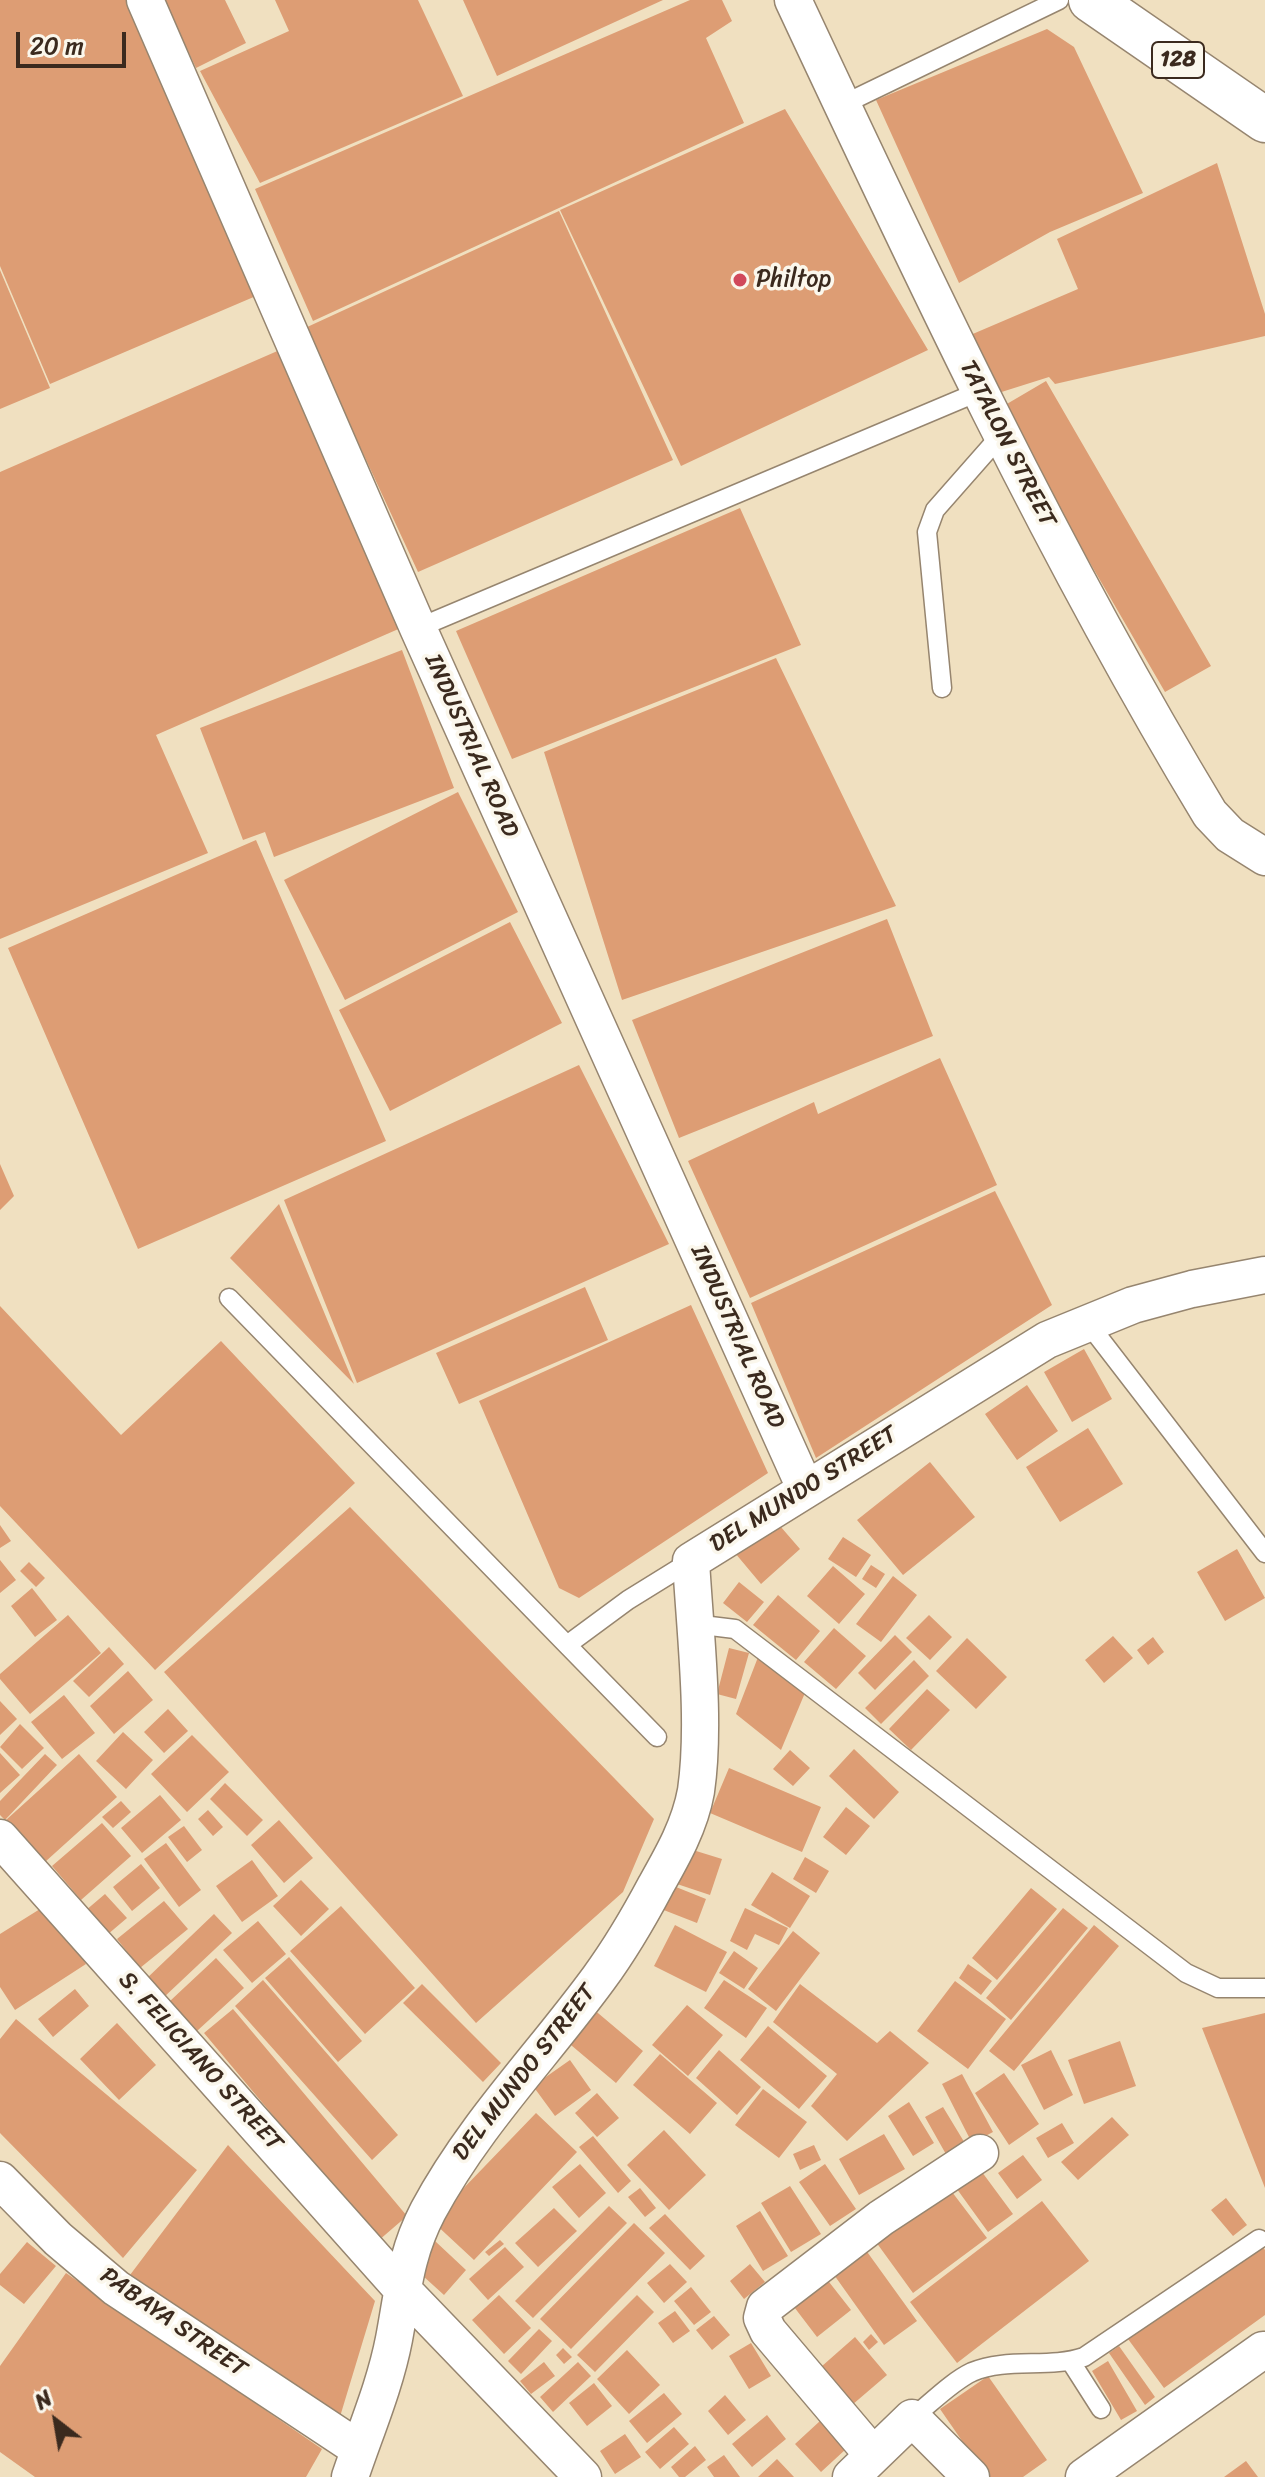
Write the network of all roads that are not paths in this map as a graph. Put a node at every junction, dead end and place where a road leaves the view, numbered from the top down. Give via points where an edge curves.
1 (145, 0) edge
2 (793, 0) edge
3 (1059, 0) edge
4 (1091, 0) edge
5 (842, 105) junction
6 (1265, 120) edge
7 (978, 392) junction
8 (1001, 435) junction
9 (418, 628) junction
10 (942, 688) dead end
11 (1265, 857) edge
12 (1265, 1275) edge
13 (229, 1298) dead end
14 (1087, 1322) junction
15 (805, 1488) junction
16 (1265, 1553) edge
17 (691, 1561) junction
18 (694, 1624) junction
19 (567, 1645) junction
20 (657, 1737) dead end
21 (0, 1838) edge
22 (1265, 1988) edge
23 (980, 2153) dead end
24 (0, 2180) edge
25 (1259, 2239) dead end
26 (400, 2287) junction
27 (1263, 2350) dead end
28 (1071, 2362) junction
29 (1101, 2409) dead end
30 (912, 2418) junction
31 (354, 2463) edge
32 (862, 2466) edge
33 (583, 2477) edge
34 (971, 2477) edge
35 (1084, 2477) edge

1 - 9 street, INDUSTRIAL ROAD
2 - 5 street, TATALON STREET
3 - 5 lane
4 - 6 main road, 128
5 - 7 street, TATALON STREET
7 - 8 street, TATALON STREET
7 - 9 lane
8 - 10 lane via 935,510 927,532
8 - 11 street, TATALON STREET via 1210,814 1230,835
9 - 15 street, INDUSTRIAL ROAD
12 - 14 street, DEL MUNDO STREET via 1192,1289
13 - 19 lane
14 - 15 street, DEL MUNDO STREET via 1024,1354
14 - 16 lane
15 - 17 street, DEL MUNDO STREET
17 - 18 street, DEL MUNDO STREET
17 - 19 lane
18 - 22 lane via 735,1629 1186,1973 1218,1988
18 - 26 street, DEL MUNDO STREET via 698,1758 696,1791 684,1832 599,1978 450,2172 426,2215
19 - 20 lane
21 - 26 street, S. FELICIANO STREET
23 - 32 street via 881,2218 765,2307 762,2318 768,2331
24 - 31 street, PABAYA STREET via 116,2288
25 - 28 lane via 1106,2345
26 - 31 street, DEL MUNDO STREET via 394,2339
26 - 33 street, S. FELICIANO STREET
27 - 35 street
28 - 29 lane
28 - 30 lane via 971,2373
30 - 32 street
30 - 34 street

